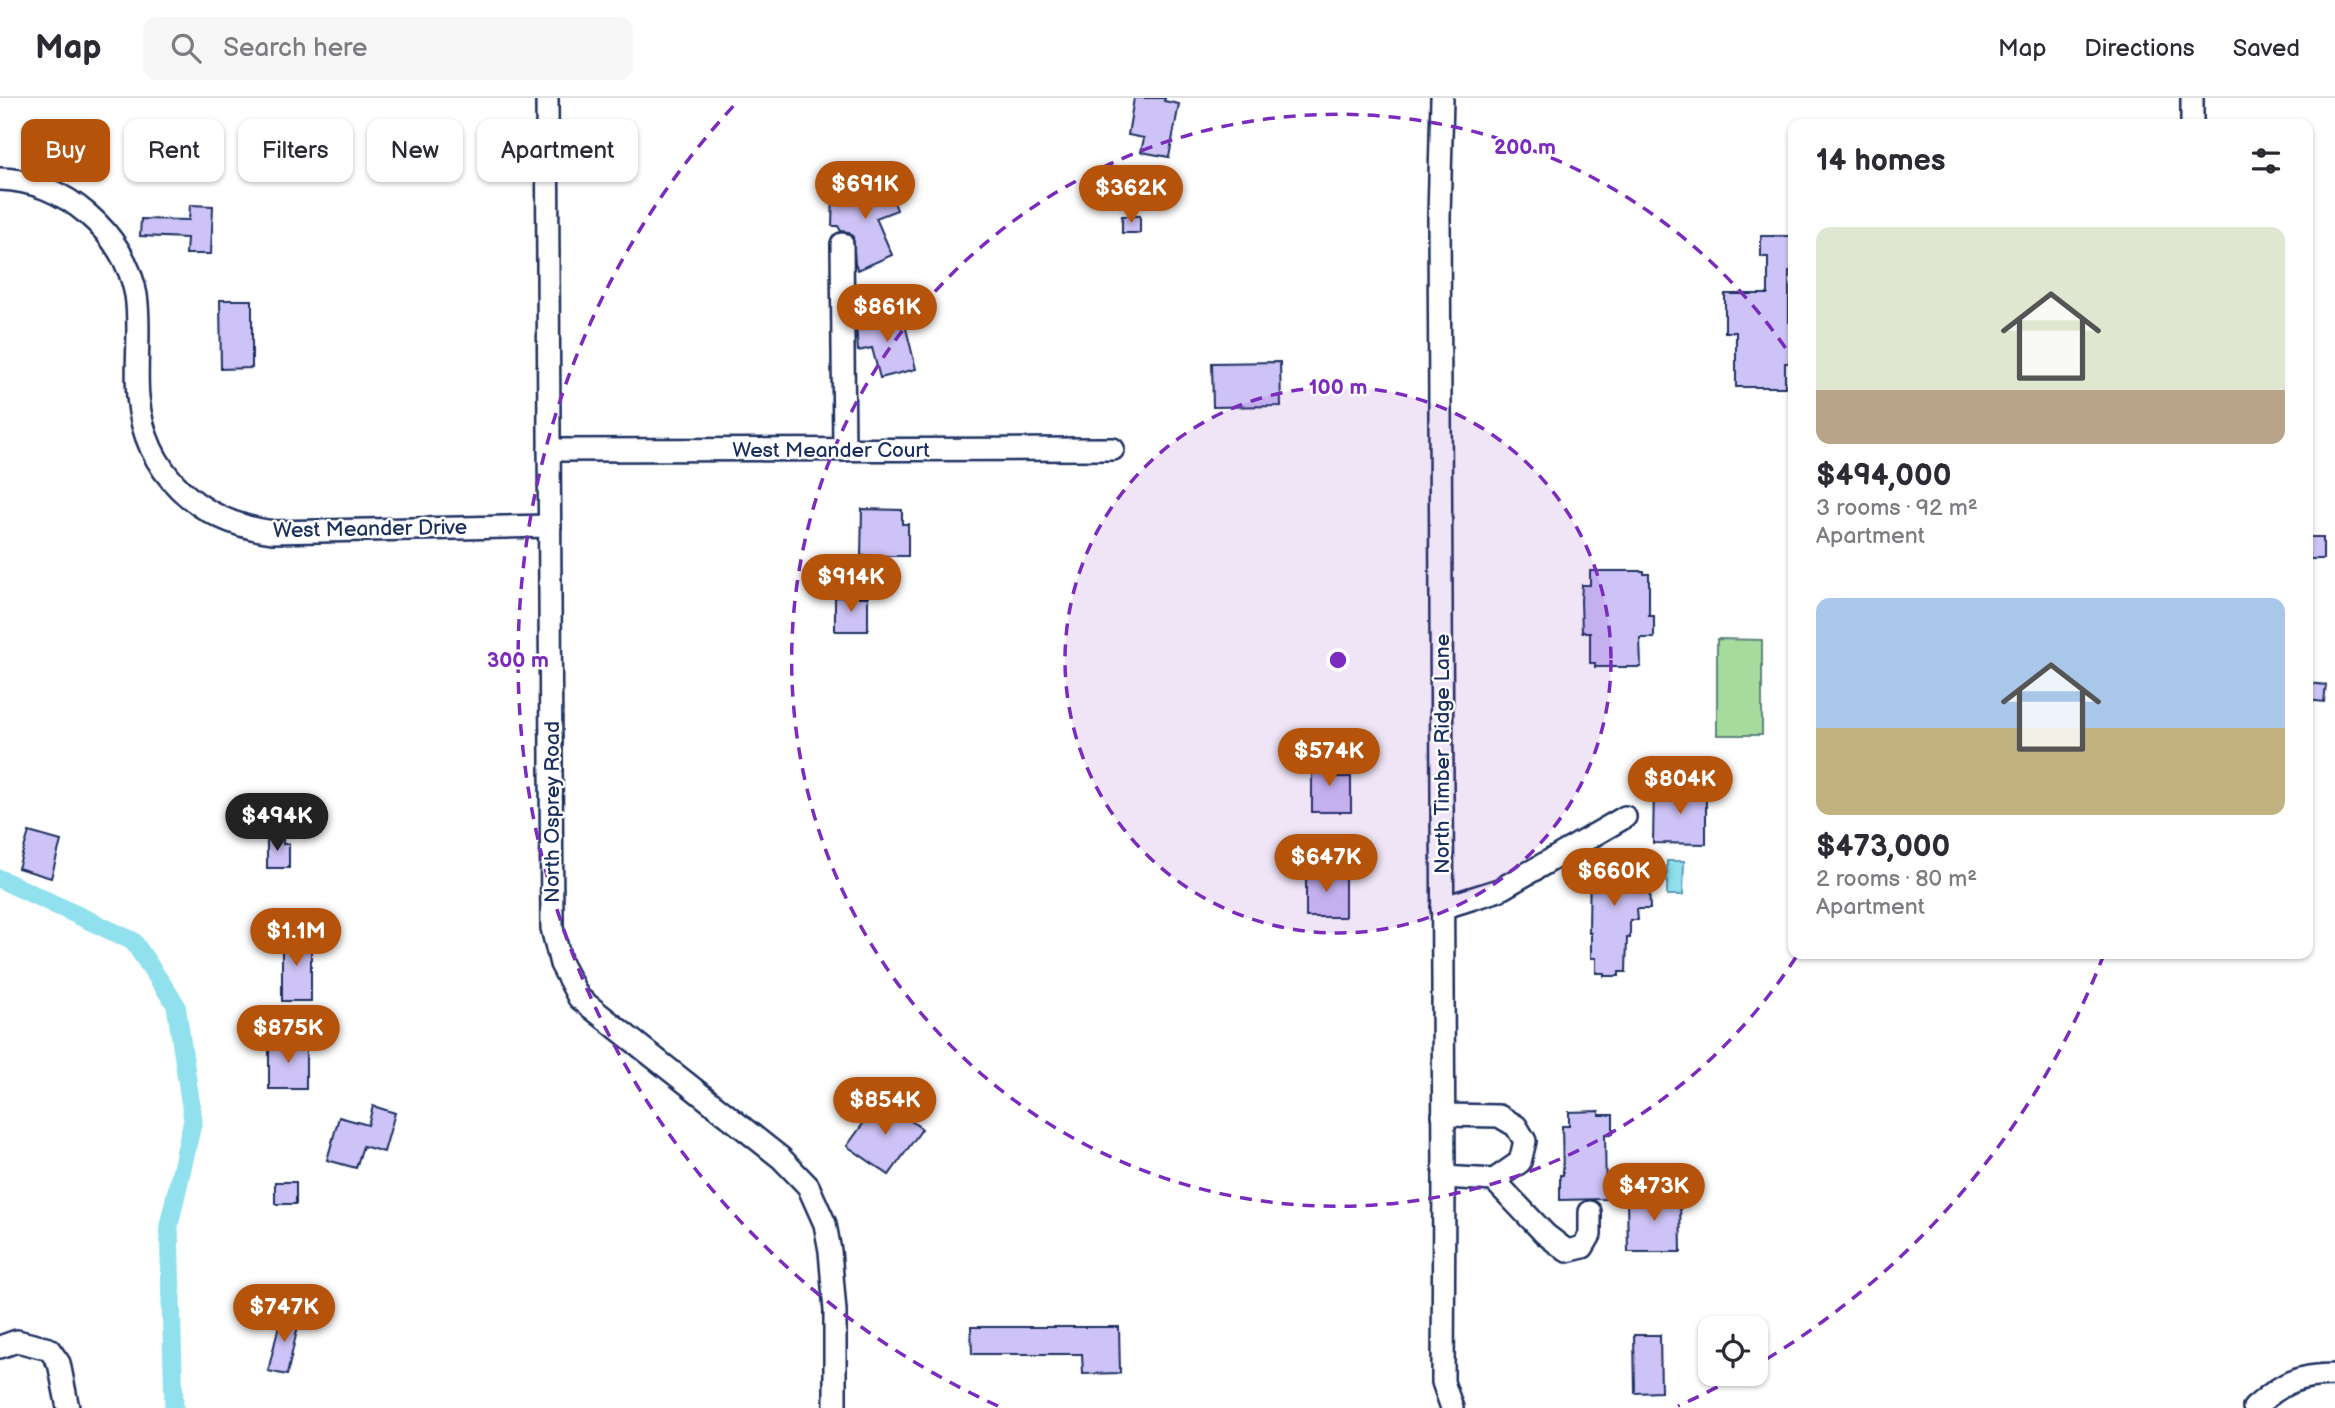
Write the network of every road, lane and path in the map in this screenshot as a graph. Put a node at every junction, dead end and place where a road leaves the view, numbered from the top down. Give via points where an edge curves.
1 (547, 98) edge
2 (1442, 98) edge
3 (2192, 98) edge
4 (2192, 119) edge
5 (0, 179) edge
6 (842, 244) dead end
7 (1113, 449) dead end
8 (549, 450) junction
9 (844, 450) junction
10 (550, 526) junction
11 (1625, 817) dead end
12 (1443, 908) junction
13 (1443, 1115) junction
14 (1444, 1177) junction
15 (1494, 1180) junction
16 (1590, 1212) dead end
17 (0, 1347) edge
18 (2335, 1375) edge
19 (68, 1408) edge
20 (835, 1408) edge
21 (1452, 1408) edge
22 (2254, 1408) edge

1 - 8 street, North Osprey Road
2 - 12 street, North Timber Ridge Lane
3 - 4 street
5 - 10 street, West Meander Drive via 45,188 77,205 105,231 123,258 135,295 138,396 152,451 174,485 210,513 273,531
6 - 9 street
7 - 9 street, West Meander Court
8 - 9 street, West Meander Court
8 - 10 street, North Osprey Road
10 - 20 street, North Osprey Road via 552,928 561,964 589,1008 781,1158 808,1186 831,1251
11 - 12 street via 1499,890
12 - 13 street, North Timber Ridge Lane
13 - 14 street, North Timber Ridge Lane
13 - 15 street via 1499,1116 1516,1126 1525,1141 1520,1162
14 - 15 street
14 - 21 street, North Timber Ridge Lane via 1443,1382
15 - 16 street via 1567,1251 1583,1247 1590,1235
17 - 19 street via 17,1341 49,1349 59,1363
18 - 22 street via 2315,1375 2281,1385

